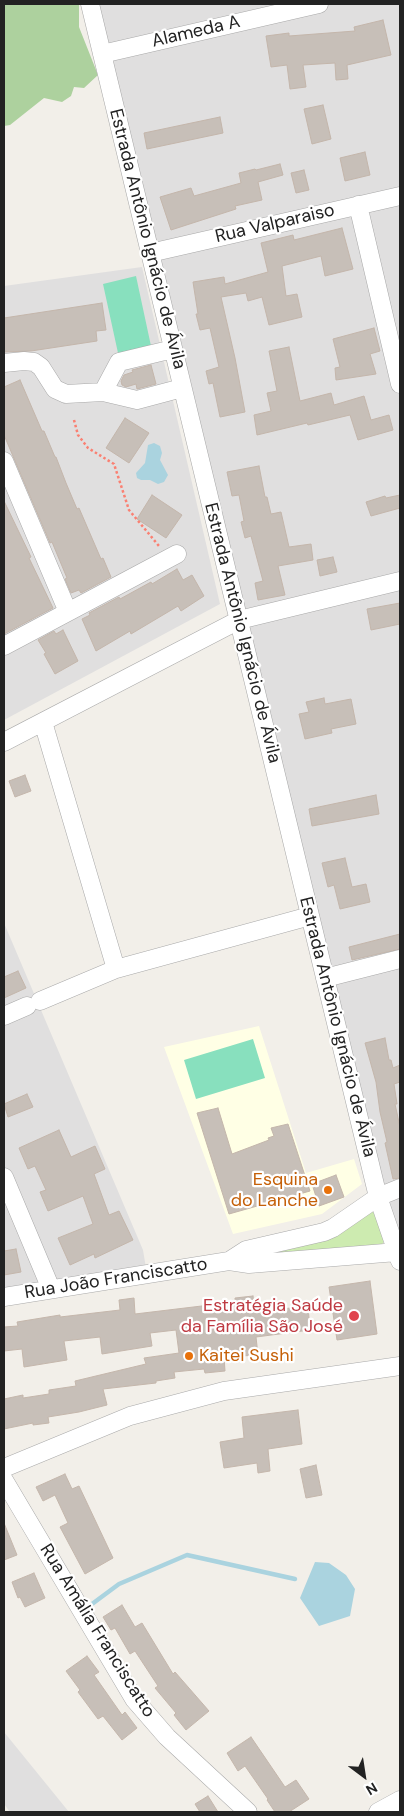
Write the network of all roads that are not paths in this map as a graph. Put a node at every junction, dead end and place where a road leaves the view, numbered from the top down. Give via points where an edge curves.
1 (90, 4) edge
2 (319, 4) edge
3 (102, 54) junction
4 (400, 196) edge
5 (358, 205) junction
6 (150, 253) junction
7 (173, 349) junction
8 (4, 364) edge
9 (400, 384) edge
10 (182, 388) junction
11 (103, 392) junction
12 (4, 461) edge
13 (173, 556) road end
14 (400, 582) edge
15 (68, 612) junction
16 (239, 620) junction
17 (4, 646) edge
18 (43, 722) junction
19 (4, 742) edge
20 (310, 916) junction
21 (400, 960) edge
22 (116, 969) junction
23 (325, 978) junction
24 (4, 1016) edge
25 (4, 1177) edge
26 (400, 1188) edge
27 (378, 1197) junction
28 (398, 1256) edge
29 (229, 1260) junction
30 (51, 1289) junction
31 (4, 1297) edge
32 (400, 1366) edge
33 (4, 1468) edge
34 (4, 1480) edge
35 (400, 1800) edge
36 (248, 1812) edge
37 (378, 1812) edge

1 - 3 street, Estrada Antônio Ignácio de Ávila
2 - 3 street, Alameda A
3 - 6 street, Estrada Antônio Ignácio de Ávila
4 - 5 street, Rua Valparaiso
5 - 6 street, Rua Valparaiso
5 - 9 street
6 - 7 street, Estrada Antônio Ignácio de Ávila
7 - 10 street, Estrada Antônio Ignácio de Ávila
7 - 11 street via 119,362
8 - 11 street via 34,362 55,389 66,394
10 - 11 street via 137,400
10 - 16 street, Estrada Antônio Ignácio de Ávila
12 - 15 street
13 - 15 street
14 - 16 street
15 - 17 street
16 - 18 street
16 - 20 street, Estrada Antônio Ignácio de Ávila
18 - 19 street
18 - 22 street
20 - 22 street
20 - 23 street, Estrada Antônio Ignácio de Ávila
21 - 23 street
22 - 24 street
23 - 27 street, Estrada Antônio Ignácio de Ávila
25 - 30 street
26 - 27 street, Rua João Franciscatto
27 - 28 street, Estrada Antônio Ignácio de Ávila
27 - 29 street, Rua João Franciscatto via 324,1232 246,1250
28 - 29 street, Rua João Franciscatto via 249,1264
29 - 30 street, Rua João Franciscatto
30 - 31 street, Rua João Franciscatto
32 - 33 street via 224,1391 130,1416
34 - 36 street, Rua Amália Franciscatto via 134,1699 167,1737
35 - 37 street

